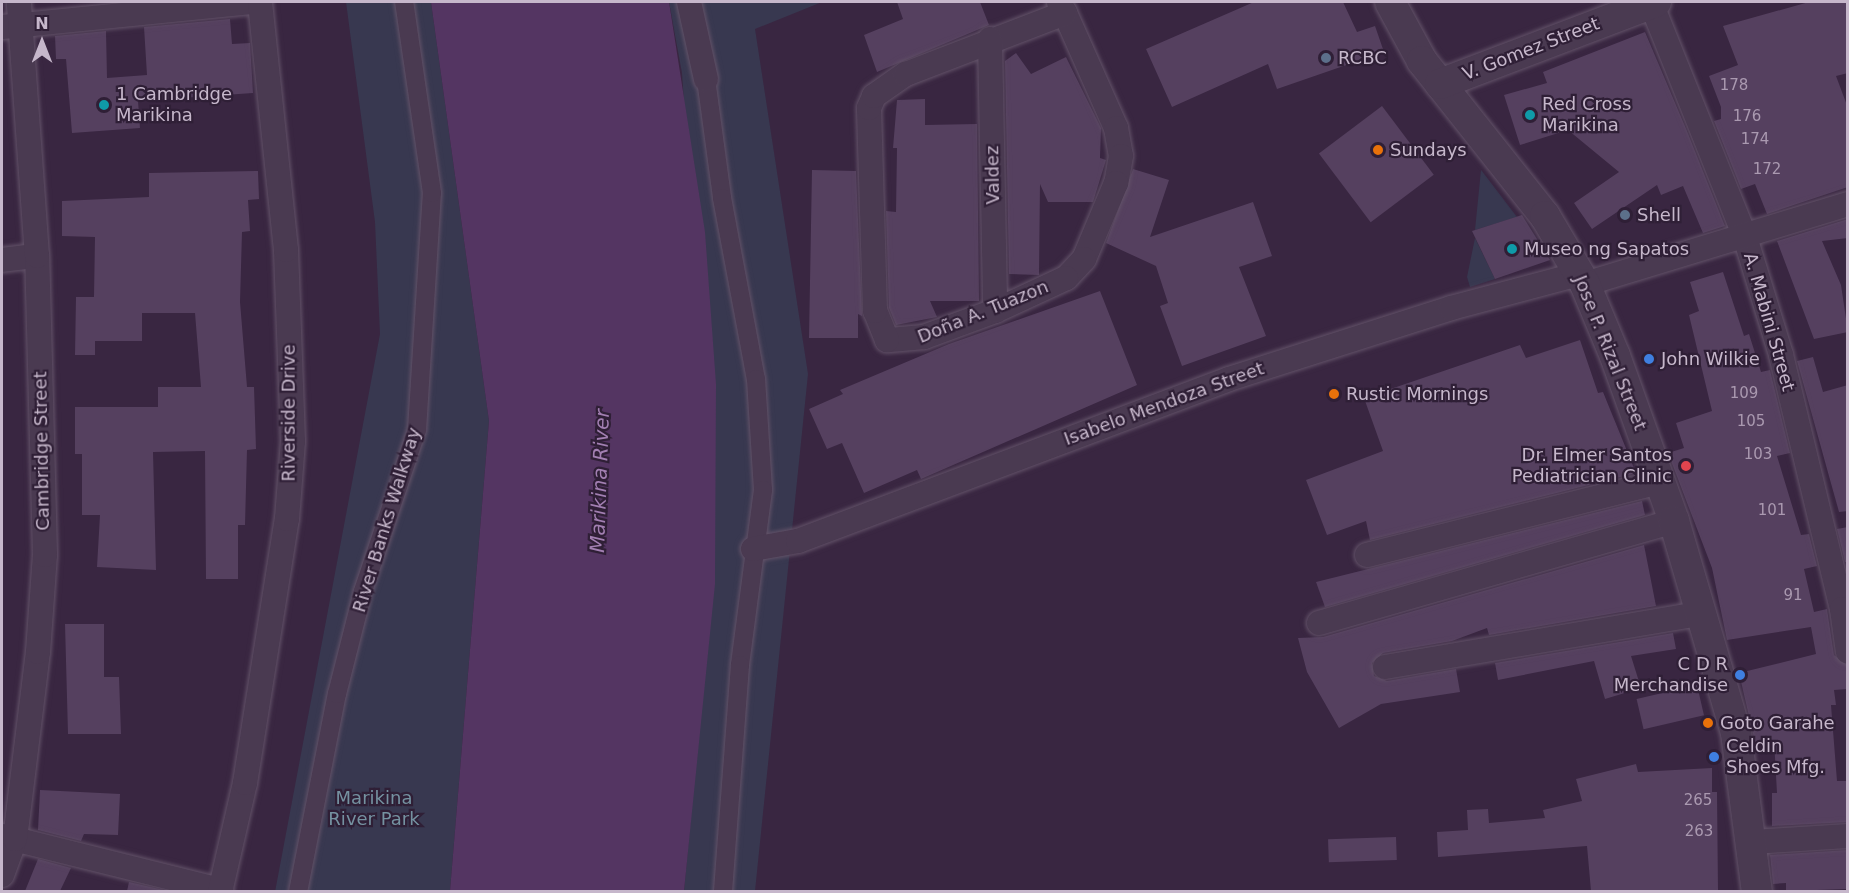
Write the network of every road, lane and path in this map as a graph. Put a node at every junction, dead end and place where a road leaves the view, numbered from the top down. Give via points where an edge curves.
1 (252, 2) edge
2 (260, 2) edge
3 (404, 2) edge
4 (689, 2) edge
5 (1390, 2) edge
6 (1653, 2) edge
7 (1062, 7) edge
8 (14, 17) edge
9 (990, 39) junction
10 (706, 79) joint
11 (1440, 84) junction
12 (1848, 204) edge
13 (1744, 237) junction
14 (37, 256) junction
15 (2, 260) edge
16 (1582, 279) junction
17 (995, 311) junction
18 (1660, 482) junction
19 (1674, 520) junction
20 (753, 549) junction
21 (1367, 555) dead end
22 (1703, 613) junction
23 (1319, 623) dead end
24 (1848, 652) edge
25 (1385, 667) dead end
26 (1848, 836) edge
27 (8, 838) edge
28 (1752, 842) junction
29 (2, 875) edge
30 (221, 891) edge
31 (298, 891) edge
32 (723, 891) edge
33 (1757, 891) edge

1 - 8 street
2 - 30 street, Riverside Drive via 286,250 292,441 287,519 245,783
3 - 31 street, River Banks Walkway via 432,193 417,430 360,602 337,694
4 - 10 street
5 - 11 street, Jose P. Rizal Street via 1422,61
6 - 11 street, V. Gomez Street
6 - 13 street, A. Mabini Street
7 - 9 street, Doña A. Tuazon
7 - 17 street, Doña A. Tuazon via 1116,128 1121,156 1116,183 1084,259 1066,278
8 - 14 street, Cambridge Street
9 - 17 street, Valdez
9 - 17 street, Doña A. Tuazon via 906,74 874,96 869,108 875,311 883,335 897,342 916,339
10 - 20 street via 722,198 756,380 763,490
11 - 16 street, Jose P. Rizal Street via 1530,194
12 - 13 street, Isabelo Mendoza Street
13 - 16 street, Isabelo Mendoza Street
13 - 24 street, A. Mabini Street via 1781,355 1842,609
14 - 15 street
14 - 27 street, Cambridge Street via 45,555 38,652
16 - 18 street, Jose P. Rizal Street
16 - 20 street, Isabelo Mendoza Street via 1451,308 1229,379 798,541
18 - 19 street, Jose P. Rizal Street
18 - 21 street
19 - 22 street, Jose P. Rizal Street
19 - 23 street
20 - 32 street
22 - 25 street
22 - 28 street, Jose P. Rizal Street via 1736,733
26 - 28 street
27 - 29 street, Cambridge Street
27 - 30 street
28 - 33 street, Jose P. Rizal Street

